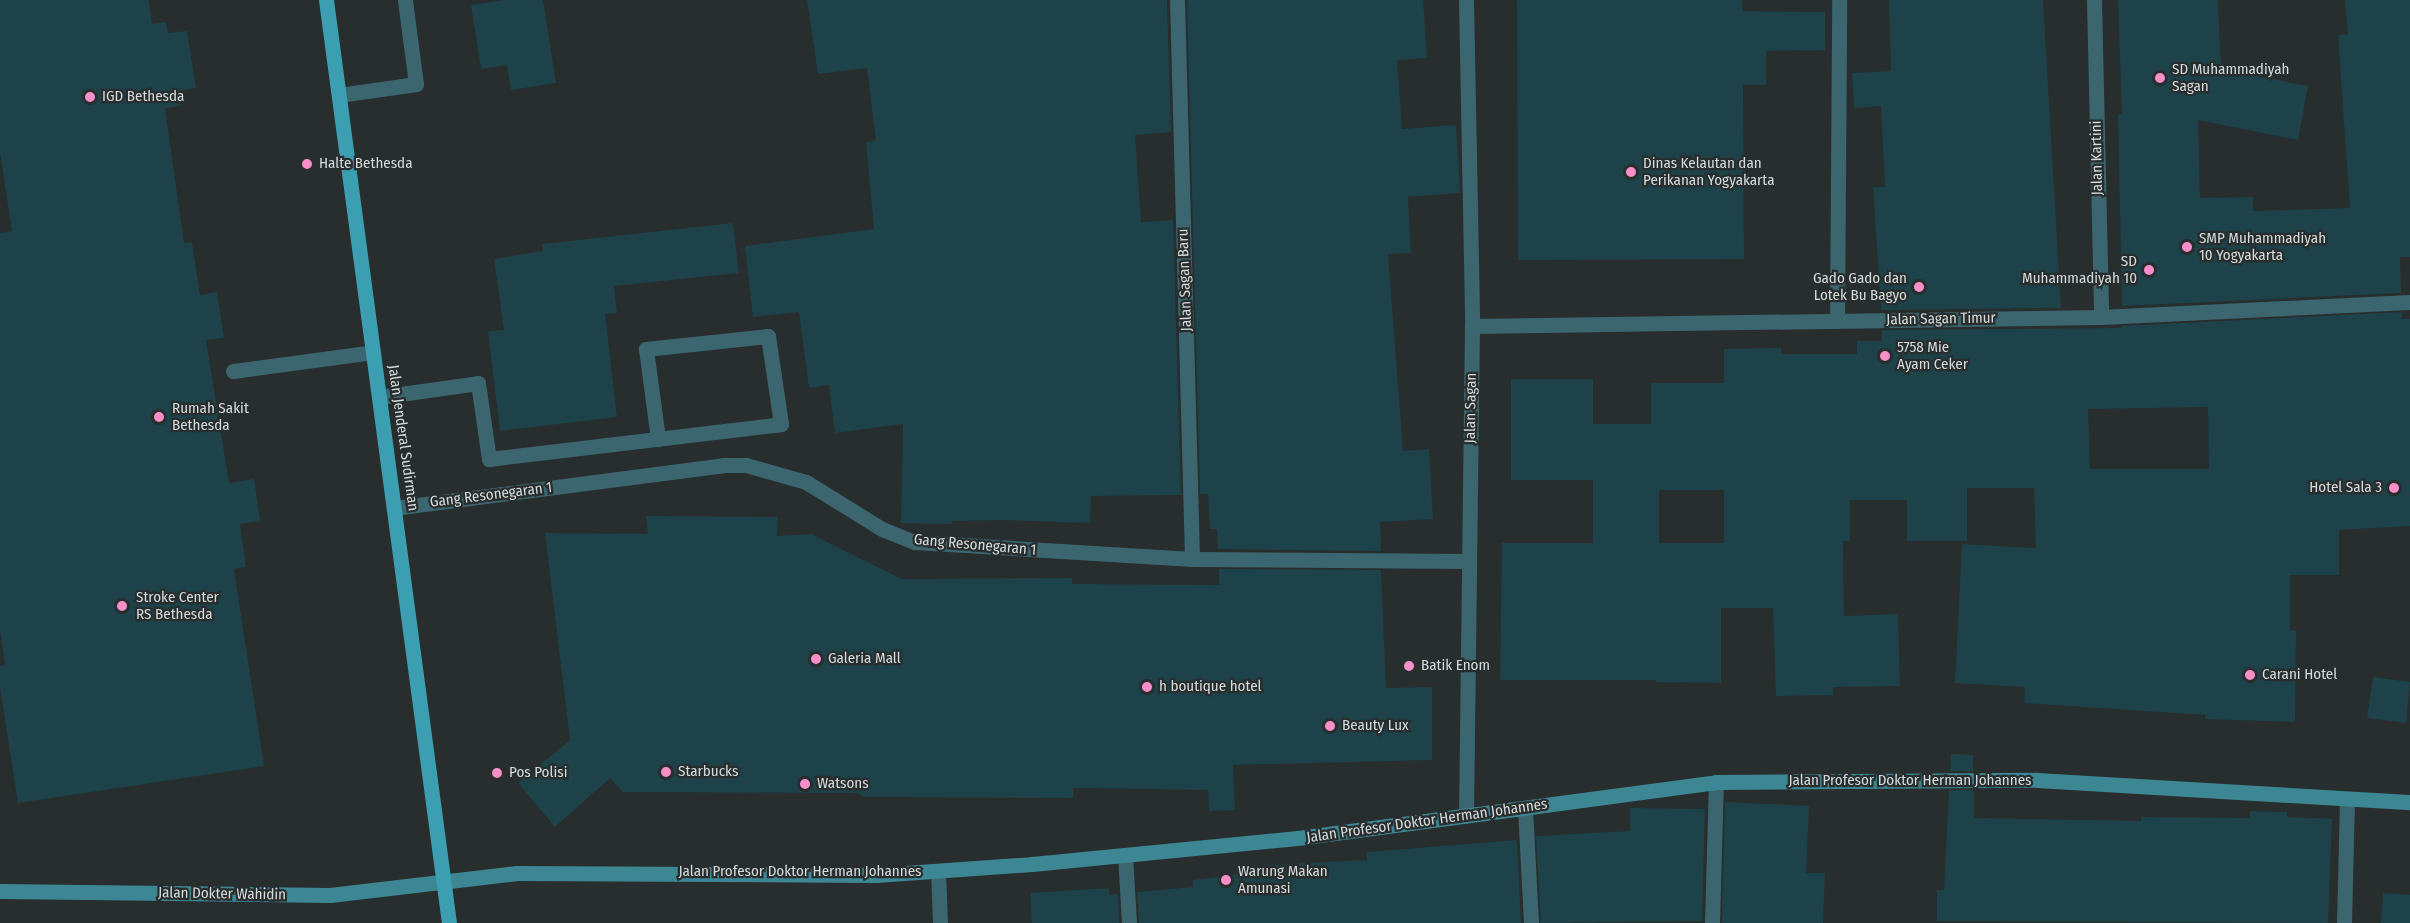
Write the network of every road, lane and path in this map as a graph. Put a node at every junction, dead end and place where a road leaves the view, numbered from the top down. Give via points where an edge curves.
1 (326, 0) edge
2 (405, 0) edge
3 (1177, 0) edge
4 (1466, 0) edge
5 (1839, 0) edge
6 (2094, 0) edge
7 (339, 95) junction
8 (2410, 302) edge
9 (2101, 317) junction
10 (1837, 321) junction
11 (1472, 326) junction
12 (373, 352) junction
13 (233, 371) dead end
14 (379, 397) junction
15 (658, 439) junction
16 (394, 508) junction
17 (1192, 559) junction
18 (1468, 561) junction
19 (1716, 782) junction
20 (2347, 799) junction
21 (2410, 802) edge
22 (1525, 808) junction
23 (1466, 816) junction
24 (1125, 855) junction
25 (938, 871) junction
26 (444, 881) junction
27 (0, 891) edge
28 (449, 923) edge
29 (940, 923) edge
30 (1129, 923) edge
31 (1531, 923) edge
32 (1712, 923) edge
33 (2344, 923) edge

1 - 7 main road, Jalan Jenderal Sudirman
2 - 7 street via 416,84
3 - 17 street, Jalan Sagan Baru
4 - 11 street, Jalan Sagan
5 - 10 street
6 - 9 street, Jalan Kartini
7 - 12 main road, Jalan Jenderal Sudirman
8 - 9 street, Jalan Sagan Timur
9 - 10 street, Jalan Sagan Timur
10 - 11 street, Jalan Sagan Timur
11 - 18 street, Jalan Sagan
12 - 13 street
12 - 14 main road, Jalan Jenderal Sudirman
14 - 15 street via 478,383 489,459
14 - 16 main road, Jalan Jenderal Sudirman
15 - 15 street via 781,424 768,336 646,349
16 - 17 street, Gang Resonegaran 1 via 746,465 807,482 882,529 915,542
16 - 26 main road, Jalan Jenderal Sudirman
17 - 18 street, Gang Resonegaran 1
18 - 23 street, Jalan Sagan
19 - 20 main road, Jalan Profesor Doktor Herman Johannes via 2037,780
19 - 22 main road, Jalan Profesor Doktor Herman Johannes
19 - 32 street
20 - 21 main road, Jalan Profesor Doktor Herman Johannes
20 - 33 street
22 - 23 main road, Jalan Profesor Doktor Herman Johannes
22 - 31 street
23 - 24 main road, Jalan Profesor Doktor Herman Johannes
24 - 25 main road, Jalan Profesor Doktor Herman Johannes
24 - 30 street
25 - 26 main road, Jalan Profesor Doktor Herman Johannes via 820,875 516,873
25 - 29 street
26 - 27 main road, Jalan Dokter Wahidin via 330,895
26 - 28 main road, Jalan Jenderal Sudirman

